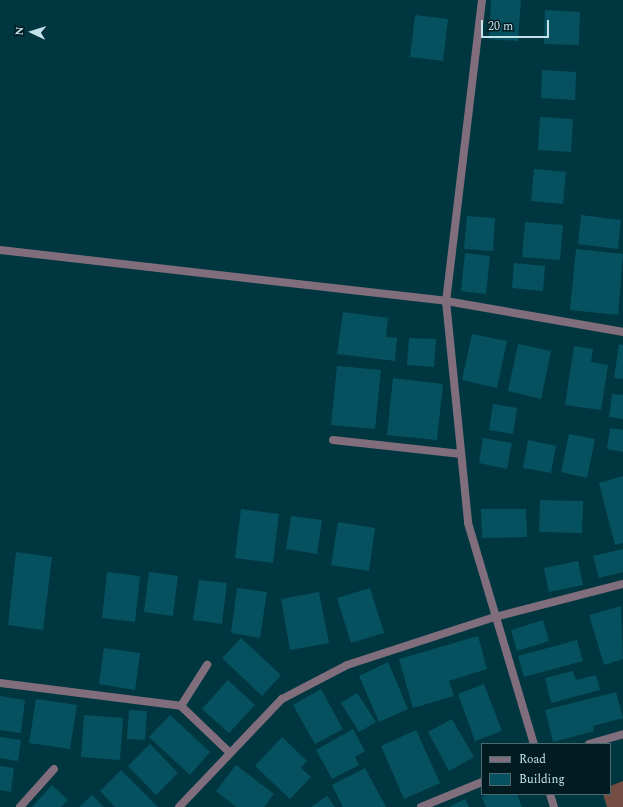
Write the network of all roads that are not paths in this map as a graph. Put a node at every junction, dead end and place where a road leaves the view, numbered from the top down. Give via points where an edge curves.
1 (482, 0) edge
2 (0, 250) edge
3 (446, 301) junction
4 (623, 332) edge
5 (333, 440) dead end
6 (461, 454) junction
7 (623, 584) edge
8 (495, 617) junction
9 (207, 665) dead end
10 (0, 683) edge
11 (181, 706) junction
12 (623, 734) edge
13 (534, 743) edge
14 (592, 743) edge
15 (229, 752) junction
16 (54, 769) dead end
17 (481, 782) edge
18 (550, 795) edge
19 (20, 807) edge
20 (179, 807) edge
21 (421, 807) edge
22 (554, 807) edge

1 - 3 street
2 - 3 street
3 - 4 street
3 - 6 street
5 - 6 street
6 - 8 street via 468,523
7 - 8 street
8 - 13 street
8 - 15 street via 347,665 282,699
9 - 11 street
10 - 11 street
11 - 15 street
12 - 14 street
15 - 20 street
16 - 19 street
17 - 21 street
18 - 22 street

